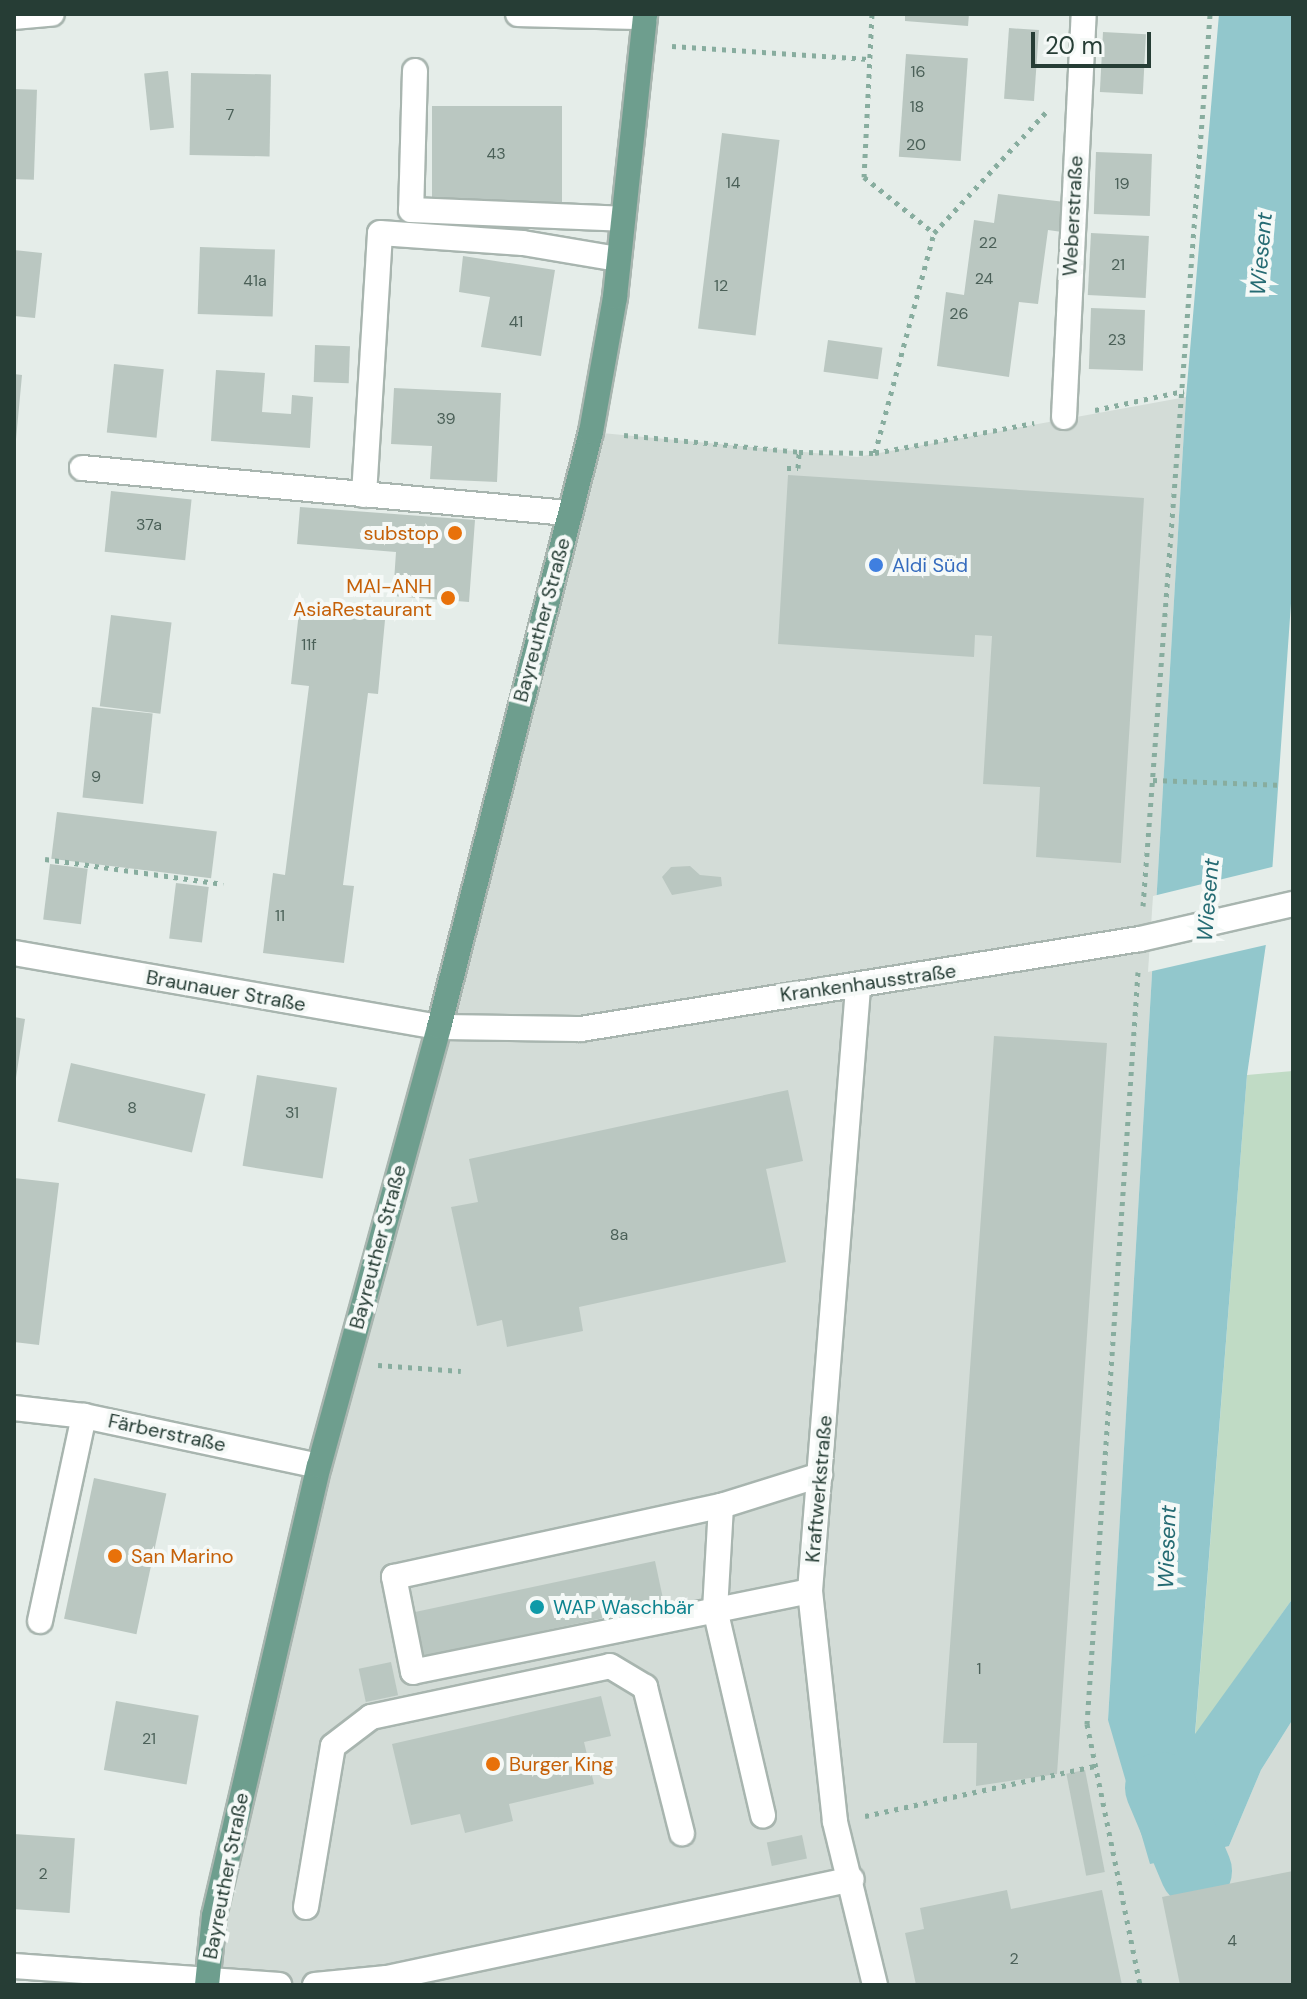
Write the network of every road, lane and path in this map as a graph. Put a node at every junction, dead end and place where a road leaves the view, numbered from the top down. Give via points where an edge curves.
1 (52, 14) edge
2 (518, 14) edge
3 (872, 14) edge
4 (1084, 14) edge
5 (1210, 14) edge
6 (645, 16) edge
7 (14, 17) edge
8 (643, 44) junction
9 (869, 59) junction
10 (415, 71) dead end
11 (1080, 76) junction
12 (622, 219) junction
13 (934, 233) junction
14 (618, 259) junction
15 (1184, 391) junction
16 (1064, 417) junction
17 (591, 432) junction
18 (799, 452) junction
19 (875, 453) junction
20 (82, 468) dead end
21 (787, 468) dead end
22 (364, 495) junction
23 (570, 513) junction
24 (1153, 780) junction
25 (1283, 785) dead end
26 (45, 859) dead end
27 (223, 884) dead end
28 (1289, 905) edge
29 (1144, 938) junction
30 (14, 953) edge
31 (858, 988) junction
32 (439, 1027) junction
33 (346, 1362) junction
34 (461, 1371) dead end
35 (14, 1408) edge
36 (84, 1416) junction
37 (319, 1466) junction
38 (820, 1475) junction
39 (721, 1506) junction
40 (810, 1591) junction
41 (715, 1609) junction
42 (40, 1621) dead end
43 (1095, 1766) junction
44 (763, 1816) dead end
45 (835, 1822) junction
46 (682, 1833) dead end
47 (852, 1879) junction
48 (306, 1907) dead end
49 (14, 1966) edge
50 (207, 1982) edge
51 (279, 1985) edge
52 (315, 1985) edge
53 (875, 1985) edge
54 (1140, 1985) edge

1 - 7 street
2 - 6 street
3 - 9 path
4 - 11 street, Weberstraße
5 - 15 path
6 - 8 main road, Bayreuther Straße
8 - 9 path
8 - 12 main road, Bayreuther Straße
9 - 13 path via 864,177
10 - 12 street via 411,210
11 - 13 path
11 - 16 street, Weberstraße
12 - 14 main road, Bayreuther Straße
13 - 19 path
14 - 17 main road, Bayreuther Straße
14 - 22 street via 496,240 380,233
15 - 16 path
15 - 24 path
16 - 19 path
17 - 18 path
17 - 23 main road, Bayreuther Straße
18 - 19 path
18 - 21 path via 798,468
20 - 22 street, Bayreuther Straße
22 - 23 street, Bayreuther Straße
23 - 32 main road, Bayreuther Straße
24 - 25 path
24 - 29 path
26 - 27 path
28 - 29 street, Krankenhausstraße
29 - 31 street, Krankenhausstraße
29 - 43 path via 1087,1724
30 - 32 street, Braunauer Straße
31 - 32 street, Krankenhausstraße via 581,1029
31 - 38 street, Kraftwerkstraße
32 - 33 main road, Bayreuther Straße
33 - 34 path
33 - 37 main road, Bayreuther Straße
35 - 36 street, Färberstraße
36 - 37 street, Färberstraße
36 - 42 street
37 - 50 main road, Bayreuther Straße via 214,1916
38 - 39 street
38 - 40 street, Kraftwerkstraße
39 - 41 street
39 - 41 street via 394,1577 413,1672
40 - 41 street
40 - 45 street, Kraftwerkstraße
41 - 44 street
43 - 45 path
43 - 54 path
45 - 47 street, Kraftwerkstraße
46 - 48 street via 645,1687 610,1666 371,1717 333,1746
47 - 52 street via 387,1978
47 - 53 street, Kraftwerkstraße
49 - 50 street
50 - 51 street

